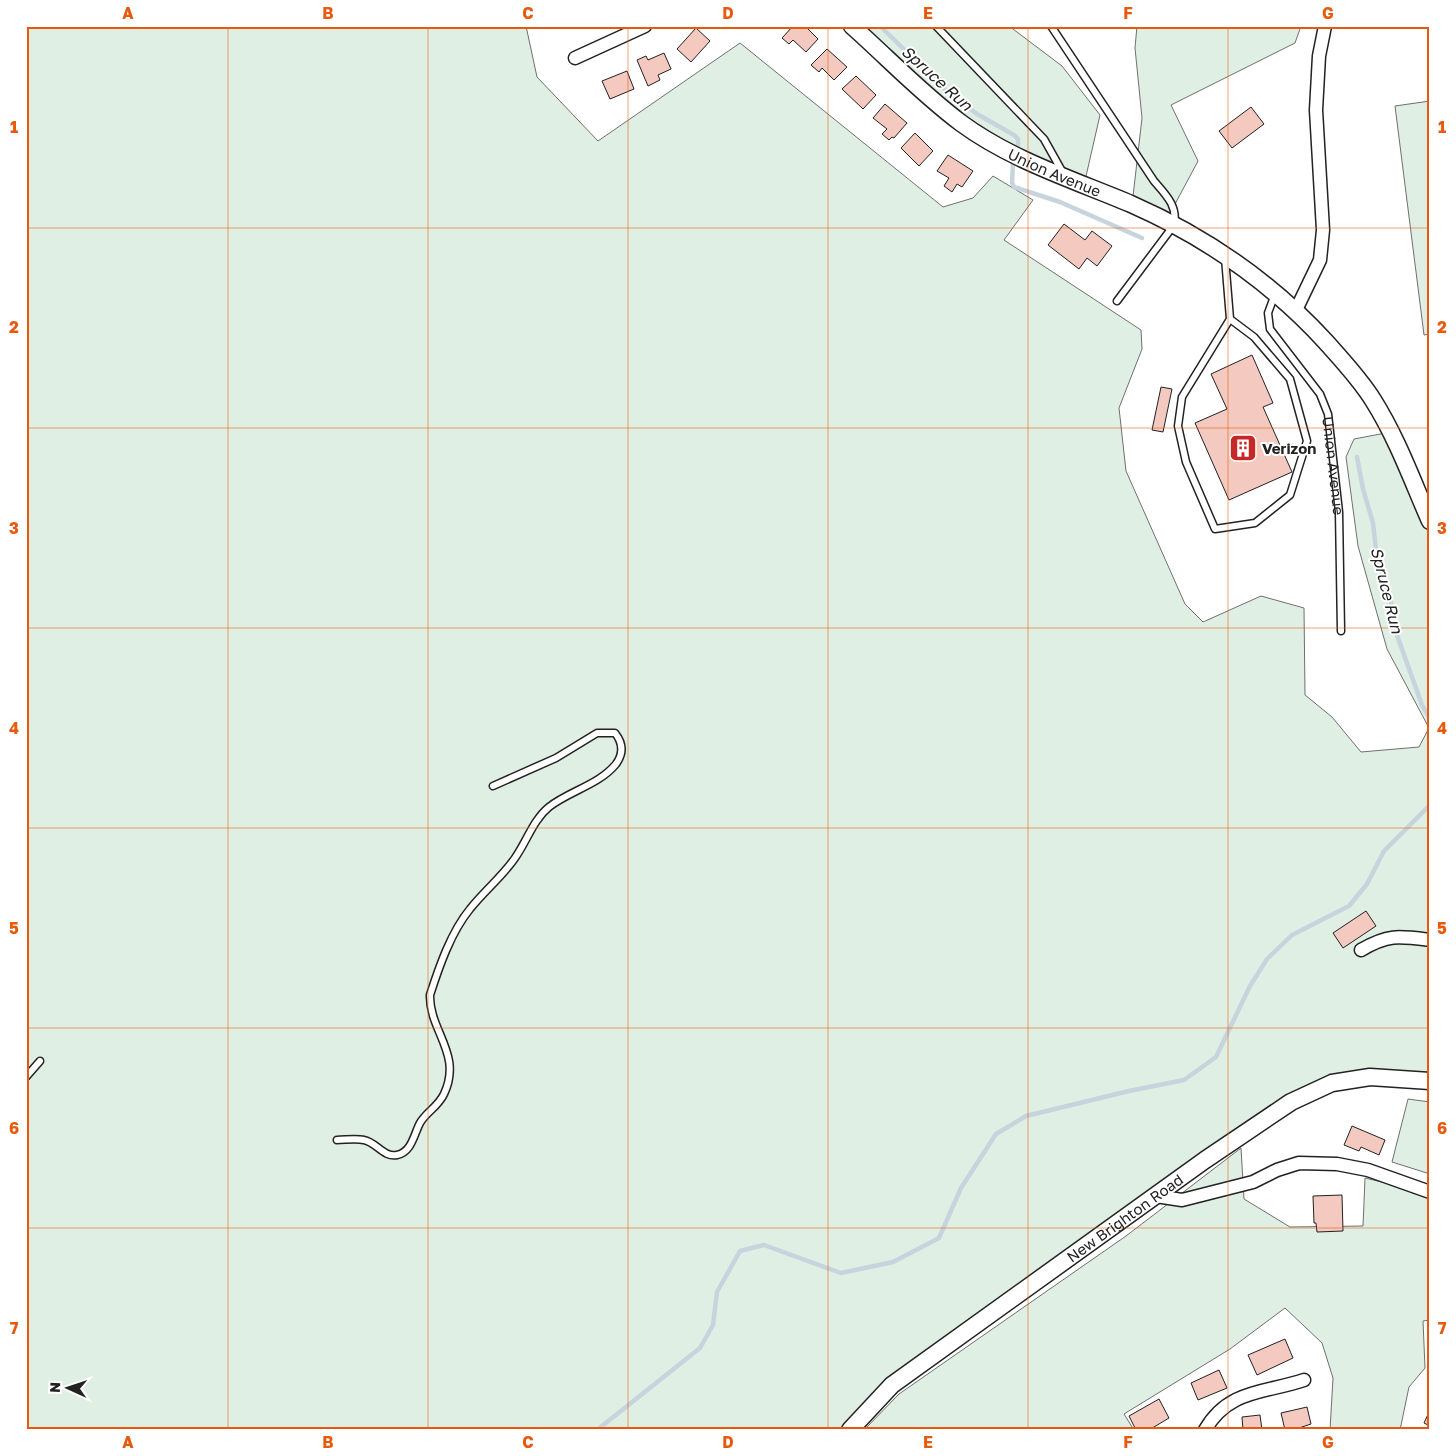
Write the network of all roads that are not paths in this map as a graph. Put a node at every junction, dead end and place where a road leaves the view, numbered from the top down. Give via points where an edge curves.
1 (645, 26) edge
2 (852, 26) edge
3 (936, 26) edge
4 (1051, 26) edge
5 (1325, 26) edge
6 (575, 58) dead end
7 (1065, 176) junction
8 (1174, 225) junction
9 (1225, 255) junction
10 (1275, 293) junction
11 (1117, 301) dead end
12 (1296, 310) junction
13 (1230, 319) junction
14 (1430, 521) edge
15 (1341, 631) dead end
16 (493, 786) dead end
17 (1430, 940) edge
18 (1361, 950) dead end
19 (40, 1061) dead end
20 (26, 1076) edge
21 (1430, 1081) edge
22 (337, 1140) dead end
23 (1430, 1192) edge
24 (1156, 1196) junction
25 (1304, 1380) dead end
26 (850, 1430) edge
27 (1205, 1430) edge

1 - 6 street
2 - 7 street, Union Avenue via 961,123 1015,155
3 - 7 lane via 1044,139
4 - 8 lane via 1154,181 1169,198 1176,214
5 - 12 street via 1319,56 1316,110 1323,230 1320,260
7 - 8 street, Union Avenue
8 - 9 street, Union Avenue
8 - 11 lane
9 - 10 street, Union Avenue
9 - 13 lane
10 - 12 street, Union Avenue
10 - 15 lane, Union Avenue via 1268,313 1270,329 1320,394 1328,414 1339,512
12 - 14 street, Union Avenue via 1372,398 1391,432
13 - 13 lane via 1182,397 1178,426 1186,462 1215,528 1255,523 1290,495 1307,441 1290,379 1254,337
16 - 22 lane via 556,758 597,734 614,733 620,740 622,749 617,763 607,773 548,808 507,869 460,923 430,995 450,1062 450,1081 438,1106 421,1120 407,1150 391,1156 364,1140
17 - 18 street via 1391,937
19 - 20 lane
21 - 24 street, New Brighton Road via 1370,1077 1315,1089 1262,1120
23 - 24 street via 1368,1170 1337,1164 1299,1164 1253,1182 1182,1200
24 - 26 street, New Brighton Road via 892,1385
25 - 27 street via 1248,1394 1213,1416

